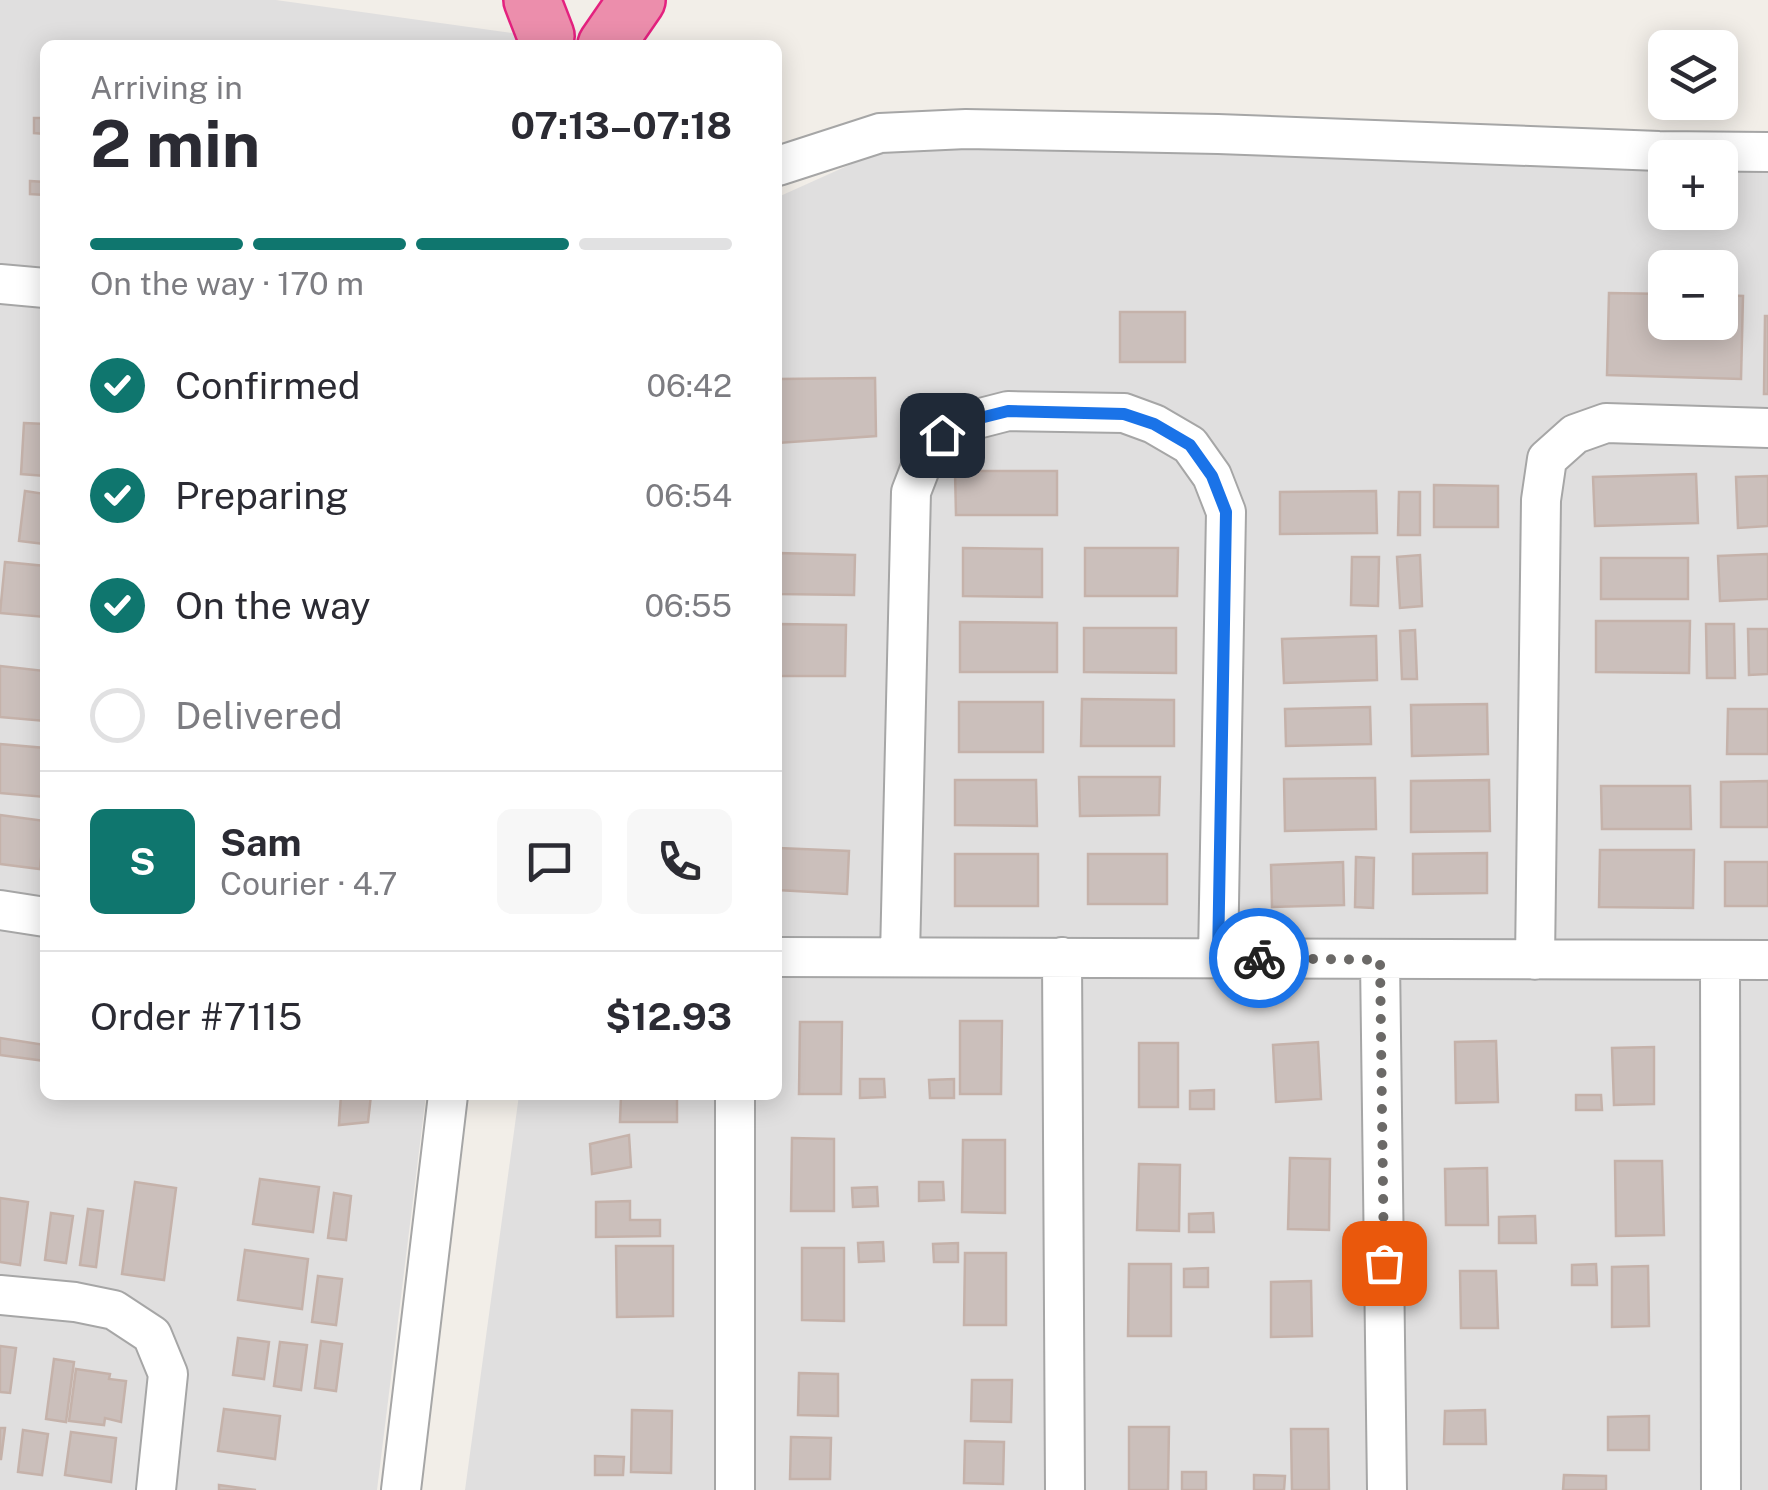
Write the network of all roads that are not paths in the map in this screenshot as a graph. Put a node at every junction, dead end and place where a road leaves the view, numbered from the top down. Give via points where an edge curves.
1 (603, 0) edge
2 (638, 0) edge
3 (555, 25) edge
4 (610, 40) edge
5 (1768, 152) edge
6 (782, 165) edge
7 (0, 284) edge
8 (40, 288) edge
9 (1768, 428) edge
10 (0, 910) edge
11 (40, 915) edge
12 (900, 955) junction
13 (782, 956) edge
14 (1062, 957) junction
15 (1218, 959) junction
16 (1380, 960) junction
17 (1535, 960) junction
18 (1720, 960) junction
19 (1768, 960) edge
20 (447, 1100) edge
21 (735, 1100) edge
22 (0, 1295) edge
23 (156, 1490) edge
24 (400, 1490) edge
25 (735, 1490) edge
26 (1065, 1490) edge
27 (1387, 1490) edge
28 (1721, 1490) edge

1 - 3 street
2 - 4 highway
5 - 6 street via 966,129 880,133
7 - 8 street
9 - 17 street via 1606,423 1575,434 1548,459 1541,500
10 - 11 street
12 - 13 street
12 - 14 street
12 - 15 street via 912,492 942,435 1008,411 1124,414 1154,424 1190,445 1226,512
14 - 15 street
14 - 26 street
15 - 16 street
16 - 17 street
16 - 27 street
17 - 18 street
18 - 19 street
18 - 28 street
20 - 24 street
21 - 25 street
22 - 23 street via 114,1310 152,1335 168,1374

